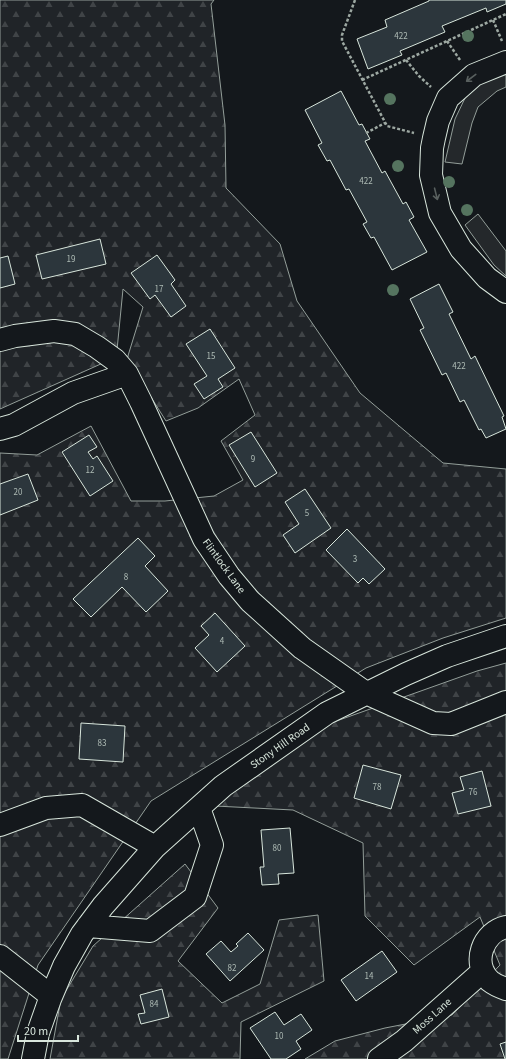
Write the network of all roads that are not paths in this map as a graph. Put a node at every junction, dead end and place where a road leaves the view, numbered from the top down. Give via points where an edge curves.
1 (504, 52) edge
2 (506, 292) edge
3 (0, 340) edge
4 (126, 374) junction
5 (0, 429) edge
6 (506, 636) edge
7 (366, 694) junction
8 (506, 702) edge
9 (199, 808) junction
10 (0, 824) edge
11 (155, 847) junction
12 (88, 926) junction
13 (506, 928) edge
14 (0, 956) edge
15 (483, 971) junction
16 (506, 989) edge
17 (51, 996) junction
18 (34, 1059) edge
19 (379, 1059) edge

1 -> 2 street via 448,98 434,138 431,175 440,213 461,249 487,278
3 - 4 street, Flintlock Lane via 54,331 75,334 115,360
4 - 5 street via 73,393 14,425
4 - 7 street, Flintlock Lane via 204,539 229,576 250,601 302,648
6 - 7 street, Stony Hill Road via 447,656
7 - 8 street via 433,723 451,724
7 - 9 street, Stony Hill Road via 327,713 223,786
9 - 11 street, Stony Hill Road
9 - 12 street via 212,845 194,897 150,931
10 - 11 street via 46,808 82,805
11 - 12 street, Stony Hill Road via 102,906
12 - 17 street, Stony Hill Road via 64,966
13 - 15 street via 501,928 485,941 480,961
14 - 17 street
15 - 16 street via 489,980
15 - 19 street, Moss Lane via 404,1041
17 - 18 street, Stony Hill Road via 38,1033

